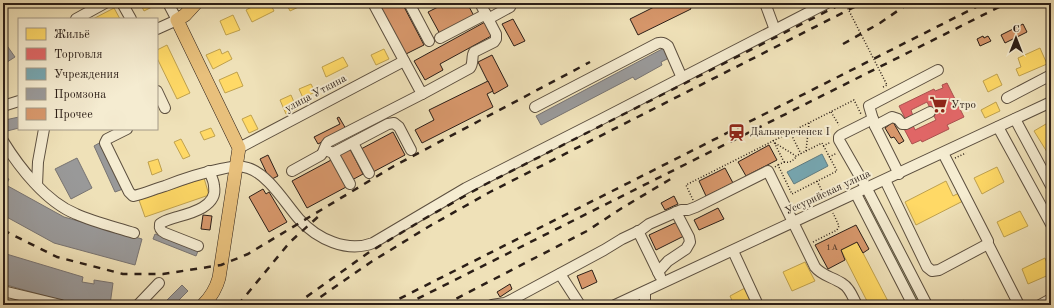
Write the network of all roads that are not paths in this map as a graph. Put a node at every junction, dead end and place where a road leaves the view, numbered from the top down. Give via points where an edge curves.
1 (105, 3) edge
2 (122, 3) edge
3 (168, 3) edge
4 (196, 3) edge
5 (373, 3) edge
6 (409, 3) edge
7 (480, 3) edge
8 (512, 3) edge
9 (765, 3) edge
10 (827, 3) edge
11 (487, 16) junction
12 (78, 18) edge
13 (130, 18) edge
14 (177, 20) junction
15 (158, 29) edge
16 (775, 30) junction
17 (440, 38) dead end
18 (429, 41) dead end
19 (404, 62) junction
20 (938, 70) dead end
21 (1051, 75) edge
22 (682, 78) junction
23 (158, 93) edge
24 (422, 94) junction
25 (1008, 98) dead end
26 (18, 101) edge
27 (1051, 102) edge
28 (3, 106) edge
29 (535, 106) dead end
30 (165, 108) dead end
31 (930, 112) dead end
32 (1015, 120) junction
33 (871, 122) junction
34 (998, 127) junction
35 (44, 130) edge
36 (125, 130) edge
37 (3, 141) edge
38 (353, 143) junction
39 (239, 148) junction
40 (411, 150) dead end
41 (328, 152) junction
42 (943, 153) junction
43 (236, 166) junction
44 (292, 171) dead end
45 (209, 172) junction
46 (368, 173) dead end
47 (899, 174) junction
48 (885, 180) junction
49 (350, 184) dead end
50 (37, 185) junction
51 (1051, 186) edge
52 (867, 189) junction
53 (856, 194) junction
54 (676, 212) junction
55 (794, 222) junction
56 (1051, 224) edge
57 (638, 232) junction
58 (134, 233) dead end
59 (988, 244) junction
60 (198, 246) dead end
61 (733, 251) junction
62 (658, 272) junction
63 (560, 274) junction
64 (159, 283) dead end
65 (664, 283) junction
66 (3, 291) edge
67 (645, 292) junction
68 (1051, 299) edge
69 (61, 305) edge
70 (138, 305) edge
71 (203, 305) edge
72 (492, 305) edge
73 (580, 305) edge
74 (615, 305) edge
75 (645, 305) edge
76 (758, 305) edge
77 (857, 305) edge
78 (913, 305) edge
79 (926, 305) edge
80 (1019, 305) edge
81 (1040, 305) edge

1 - 12 street
2 - 13 street
3 - 14 street
4 - 14 main road
5 - 19 street
6 - 18 street
7 - 11 street
8 - 11 street via 510,7
9 - 16 street
10 - 16 street
11 - 17 street
11 - 24 street via 496,34 494,42 474,52 470,68
14 - 15 street
14 - 39 main road
16 - 22 street
19 - 24 street
19 - 39 street, улица Уткина
20 - 33 street via 871,104 868,108
21 - 25 street
22 - 29 street via 668,46 662,42
22 - 43 street via 466,188 373,243 361,246 336,244 313,230 299,219 261,176 250,168
23 - 30 street
24 - 41 street via 328,142 325,146
26 - 28 street
27 - 32 street, Уссурийская улица
31 - 33 street via 906,124 892,117
32 - 34 street, Уссурийская улица
32 - 51 street
33 - 47 street
33 - 52 street via 839,136
34 - 42 street, Уссурийская улица
34 - 56 street
35 - 50 street
36 - 45 street via 107,139 105,144 133,196
37 - 50 street
38 - 40 street via 394,123 399,127
38 - 41 street
38 - 46 street
39 - 43 main road
41 - 44 street
41 - 49 street
42 - 47 street, Уссурийская улица
42 - 59 street
43 - 45 street
43 - 71 main road via 217,284
45 - 60 street via 215,188 212,200 202,208 164,221 159,228 165,233
47 - 48 street, Уссурийская улица
48 - 52 street, Уссурийская улица
48 - 59 street via 927,267 932,271 939,270
50 - 58 street via 62,207 75,214
52 - 53 street, Уссурийская улица
52 - 79 street
53 - 55 street, Уссурийская улица
53 - 78 street
54 - 55 street via 696,207 768,171
54 - 57 street
54 - 62 street via 690,242 686,249 668,261
55 - 61 street, Уссурийская улица
55 - 77 street via 815,267 819,272 843,284
57 - 62 street
57 - 63 street
59 - 80 street
61 - 65 street, Уссурийская улица
61 - 76 street
62 - 65 street
63 - 72 street via 509,301
63 - 73 street
64 - 70 street
65 - 67 street, Уссурийская улица
66 - 69 street
67 - 74 street, Уссурийская улица
67 - 75 street
68 - 81 street

